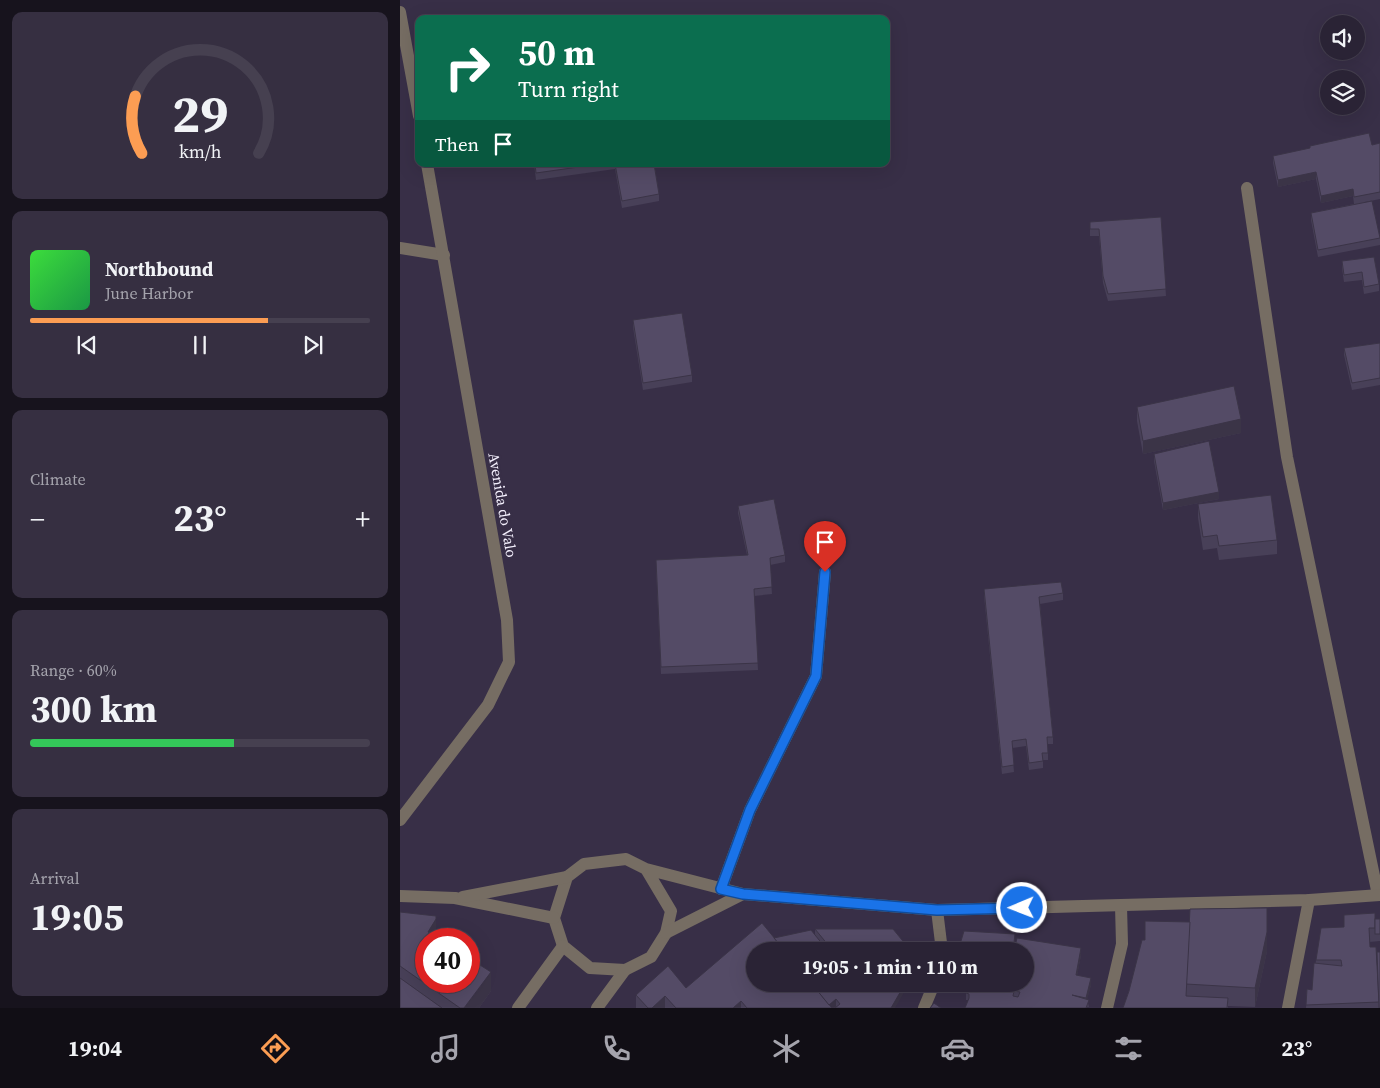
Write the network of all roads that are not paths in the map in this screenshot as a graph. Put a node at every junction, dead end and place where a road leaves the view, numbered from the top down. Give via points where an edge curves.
1 (400, 12) edge
2 (415, 94) edge
3 (428, 167) edge
4 (1247, 188) dead end
5 (400, 248) edge
6 (444, 255) junction
7 (825, 572) dead end
8 (400, 820) edge
9 (646, 868) junction
10 (567, 877) junction
11 (721, 889) junction
12 (743, 894) junction
13 (1379, 895) edge
14 (400, 896) edge
15 (456, 898) junction
16 (1309, 900) junction
17 (1121, 906) junction
18 (937, 910) junction
19 (554, 918) junction
20 (666, 933) junction
21 (941, 942) edge
22 (563, 946) junction
23 (625, 970) junction
24 (931, 992) edge
25 (518, 1008) edge
26 (597, 1008) edge
27 (924, 1008) edge
28 (1107, 1008) edge
29 (1288, 1008) edge

1 - 2 street
3 - 6 street, Avenida do Valo
4 - 13 street via 1286,458
5 - 6 street
6 - 8 street, Avenida do Valo via 507,620 509,662 488,706
7 - 11 street via 816,676 750,810
9 - 10 street via 626,859 584,864
9 - 11 street
9 - 20 street via 671,911
10 - 15 street
10 - 19 street
11 - 12 street
12 - 18 street
12 - 20 street
13 - 16 street
14 - 15 street
15 - 19 street
16 - 17 street
16 - 29 street
17 - 18 street
17 - 28 street via 1122,944
18 - 21 street
19 - 22 street
20 - 23 street via 650,957
22 - 23 street via 590,968
22 - 25 street
23 - 26 street
24 - 27 street

